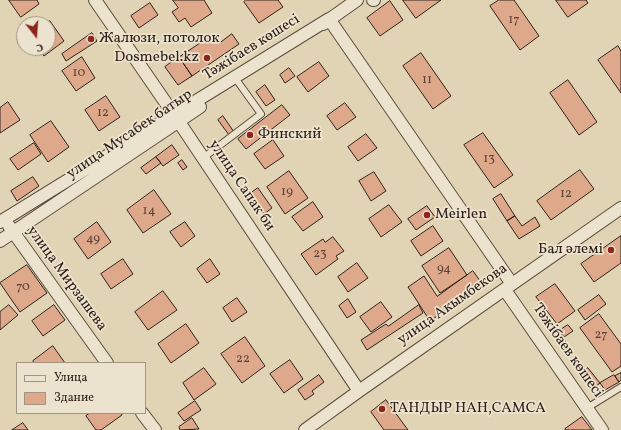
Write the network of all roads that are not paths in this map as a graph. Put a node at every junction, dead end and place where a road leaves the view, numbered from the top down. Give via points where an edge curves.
1 (95, 0) edge
2 (357, 0) edge
3 (329, 20) junction
4 (238, 82) junction
5 (179, 122) junction
6 (203, 158) junction
7 (621, 208) edge
8 (0, 212) edge
9 (0, 222) edge
10 (13, 232) junction
11 (0, 241) edge
12 (509, 287) junction
13 (106, 362) edge
14 (621, 387) edge
15 (359, 391) junction
16 (587, 408) junction
17 (143, 414) edge
18 (155, 430) edge
19 (305, 430) edge
20 (602, 430) edge

1 - 5 street, улица Сапак би
2 - 3 street, улица Мусабек батыр
3 - 4 street, улица Мусабек батыр
3 - 9 street, Тәжібаев көшесі
3 - 12 street, Тәжібаев көшесі
4 - 5 street, улица Мусабек батыр
4 - 6 lane via 261,114
5 - 6 street, улица Сапак би
5 - 10 street, улица Мусабек батыр
6 - 15 street, улица Сапак би
7 - 12 street, улица Акымбекова
8 - 10 street, улица Мирзашева
10 - 11 street, улица Мусабек батыр
10 - 13 street, улица Мирзашева
12 - 15 street, улица Акымбекова
12 - 16 street, Тәжібаев көшесі
14 - 16 lane
15 - 19 street, улица Акымбекова
16 - 20 street, Тәжібаев көшесі
17 - 18 street

